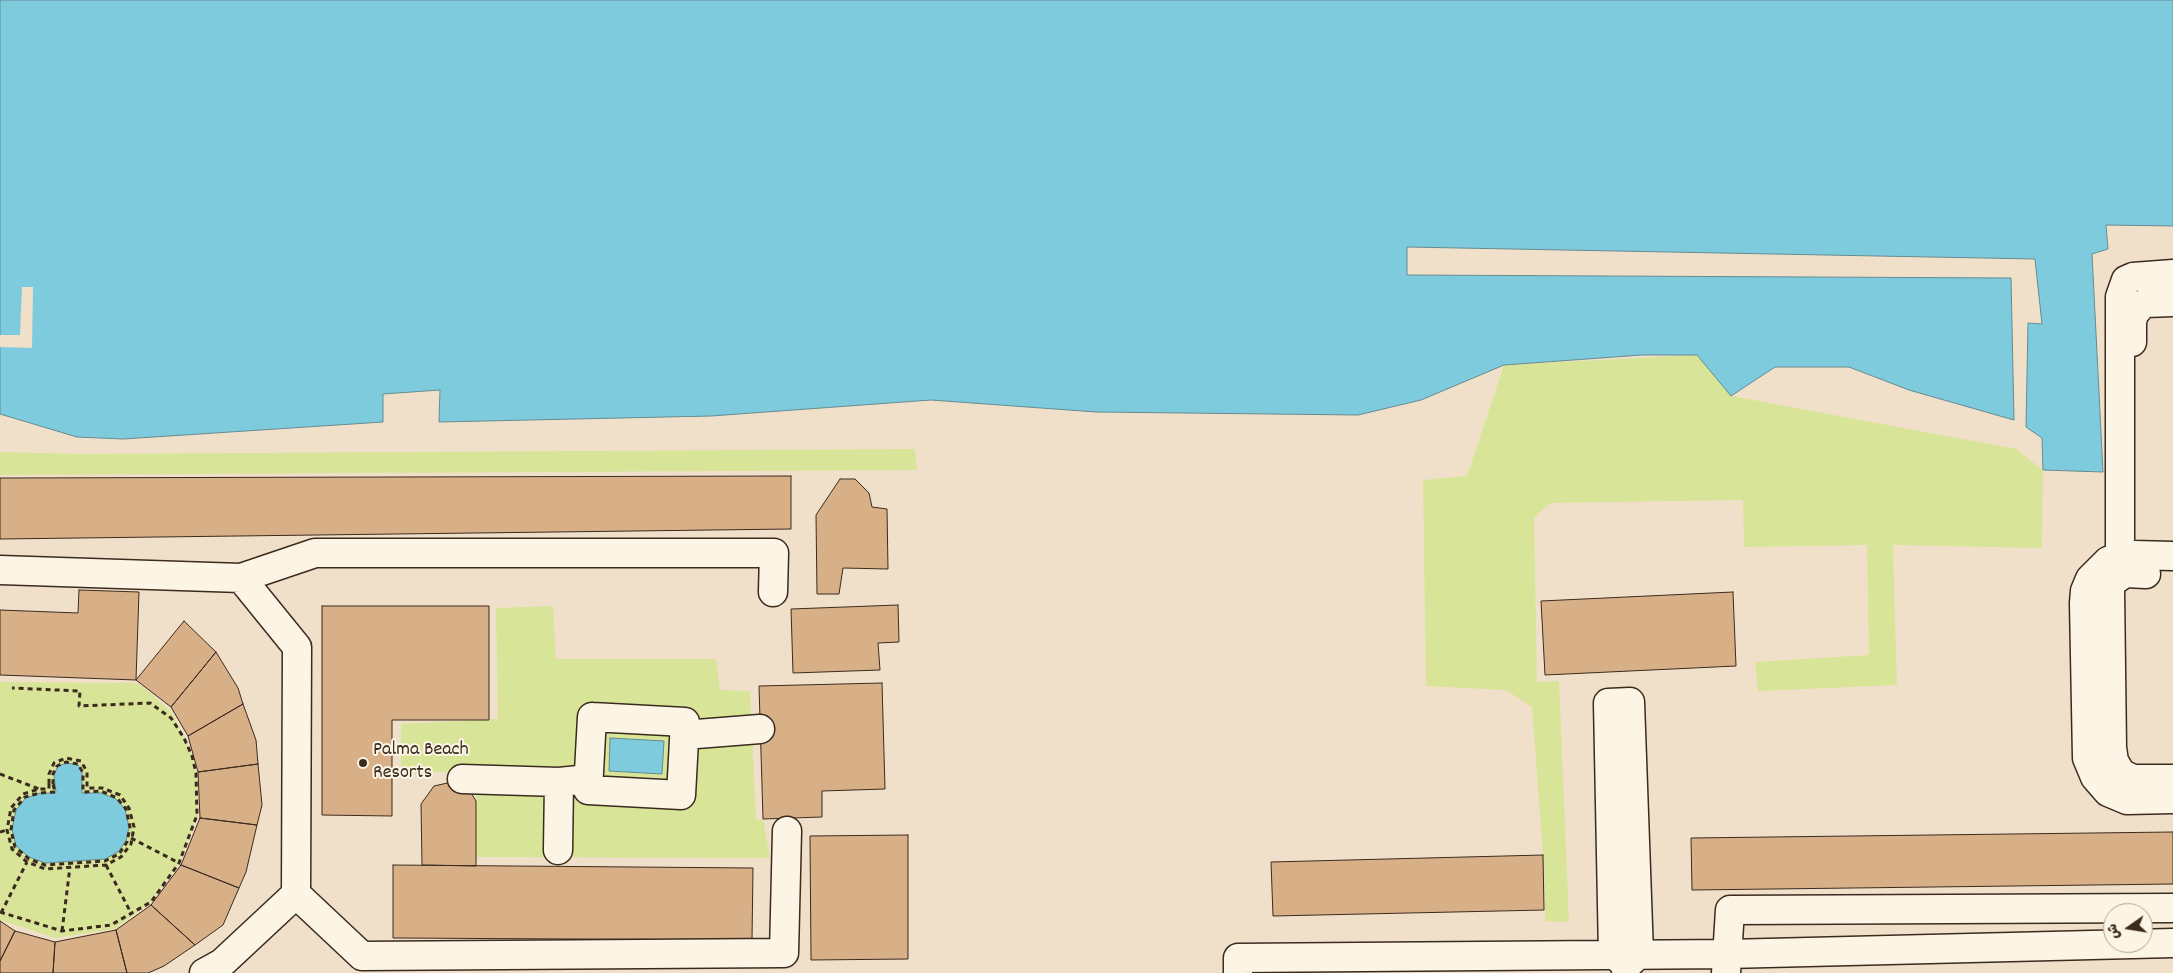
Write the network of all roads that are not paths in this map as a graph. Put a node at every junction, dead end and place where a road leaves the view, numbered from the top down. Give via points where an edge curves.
1 (2173, 274) edge
2 (2173, 302) edge
3 (2173, 556) edge
4 (2129, 562) junction
5 (0, 570) edge
6 (2173, 574) edge
7 (242, 578) junction
8 (773, 592) dead end
9 (760, 730) dead end
10 (684, 734) junction
11 (462, 779) dead end
12 (588, 779) junction
13 (2173, 779) edge
14 (559, 782) junction
15 (2173, 800) edge
16 (787, 831) dead end
17 (558, 850) dead end
18 (296, 894) junction
19 (2173, 908) edge
20 (2173, 943) edge
21 (2173, 961) edge
22 (1628, 964) edge
23 (1727, 967) edge
24 (204, 973) edge
25 (1238, 973) edge

1 - 4 street via 2126,280 2120,297
2 - 4 street via 2145,304 2134,314 2132,322
3 - 4 street
4 - 6 street
4 - 13 street via 2125,573 2112,582 2110,589 2114,761 2121,773 2132,779
4 - 15 street via 2108,561 2090,579 2085,591 2088,758 2095,777 2108,792 2127,800
5 - 7 street
7 - 8 street via 315,553 774,553
7 - 18 street via 297,647
9 - 10 street
10 - 12 street via 681,795 588,790
10 - 12 street via 685,722 592,717
11 - 14 street
12 - 14 street
14 - 17 street
16 - 18 street via 784,953 362,956
18 - 24 street via 222,962
19 - 23 street via 1730,910
20 - 23 street
21 - 23 street
22 - 22 street via 1630,702 1608,703
22 - 23 street
22 - 25 street via 1238,958

